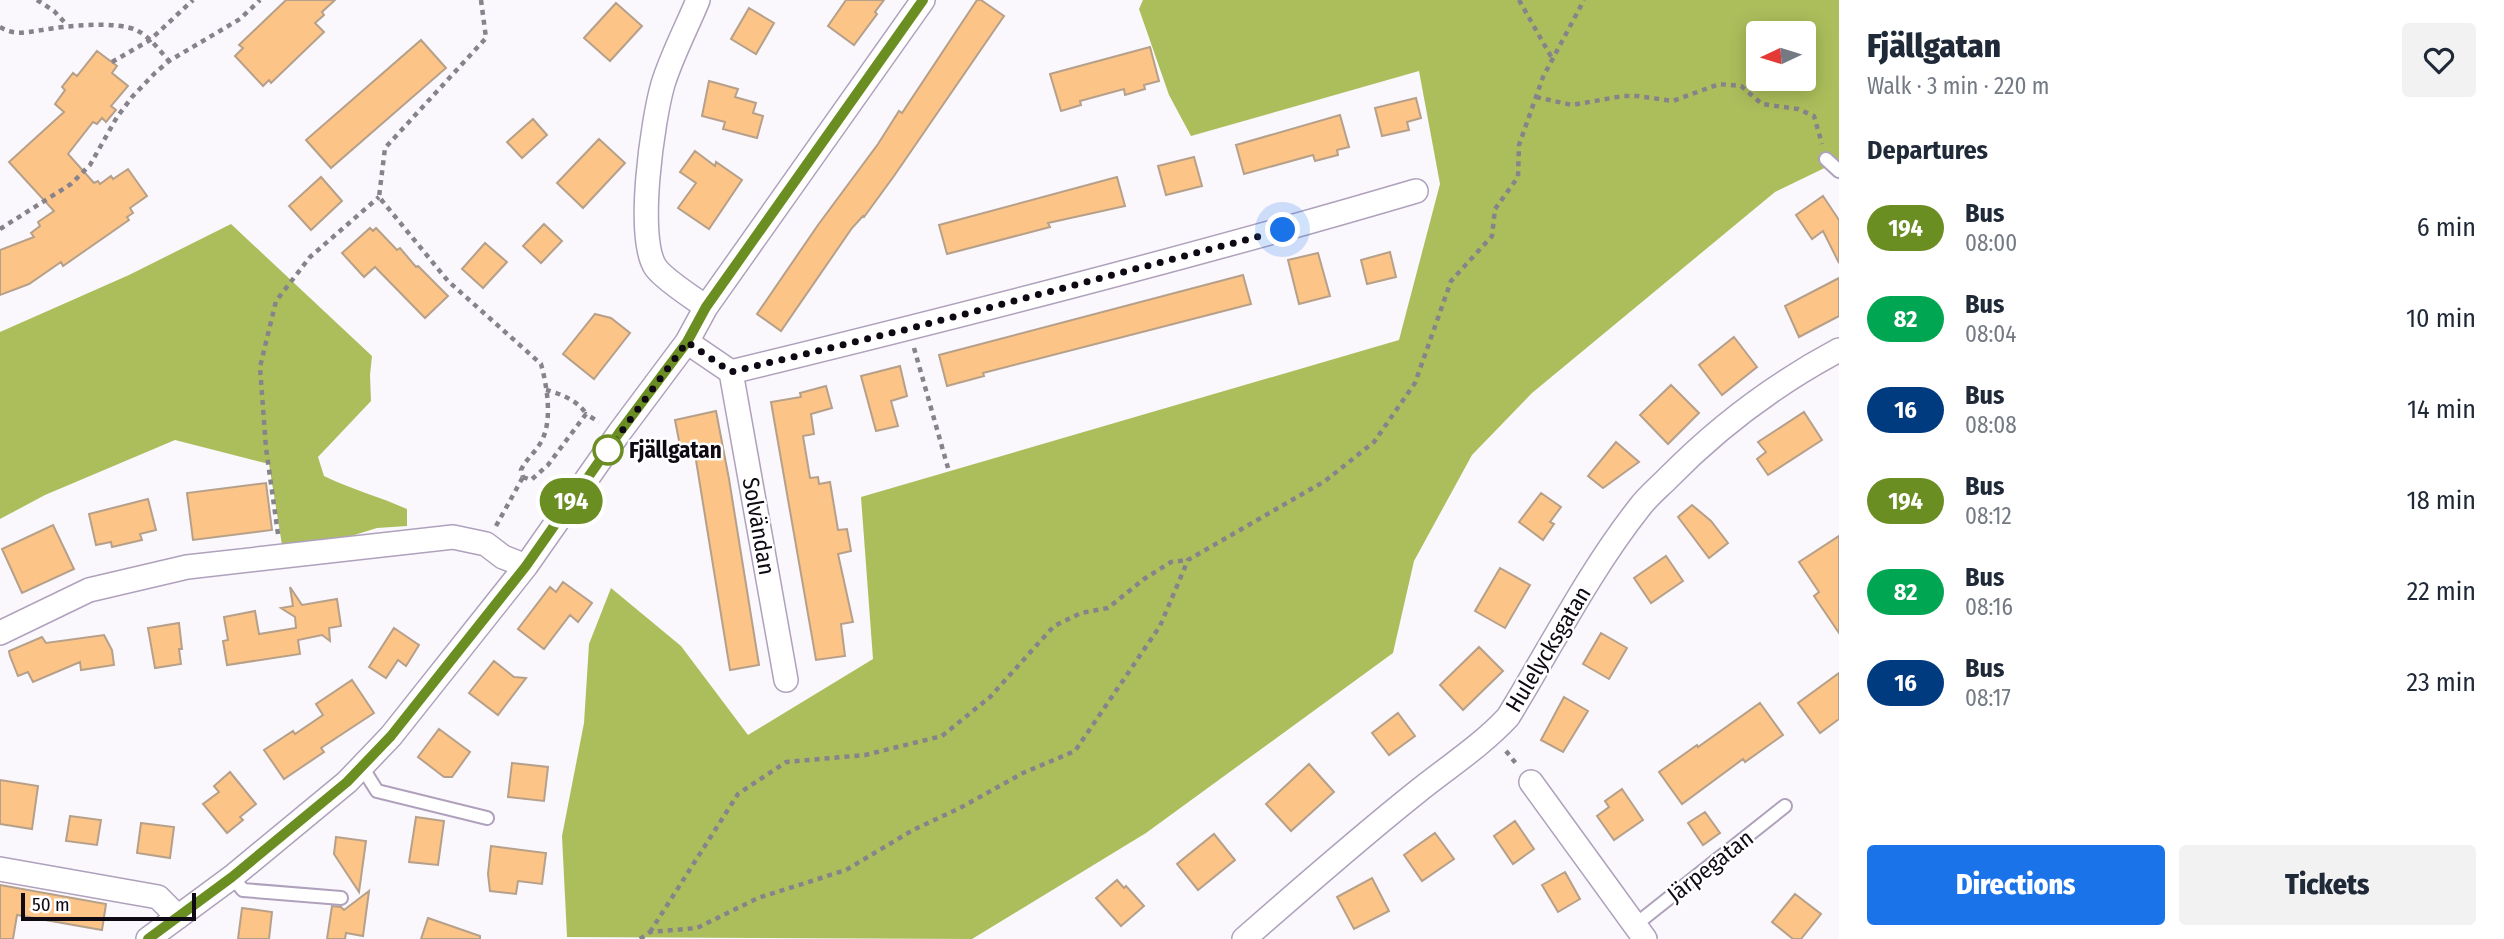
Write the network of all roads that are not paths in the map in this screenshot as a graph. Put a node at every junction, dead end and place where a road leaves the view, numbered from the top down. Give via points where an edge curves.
1 (698, 0) edge
2 (923, 0) edge
3 (1826, 159) road end
4 (1839, 171) edge
5 (1416, 191) dead end
6 (706, 307) junction
7 (687, 342) junction
8 (1839, 350) edge
9 (731, 372) junction
10 (526, 566) junction
11 (0, 633) edge
12 (786, 680) dead end
13 (362, 766) junction
14 (1531, 782) road end
15 (1785, 806) dead end
16 (487, 818) dead end
17 (0, 869) edge
18 (232, 877) junction
19 (341, 898) dead end
20 (178, 917) junction
21 (1640, 932) edge
22 (148, 939) edge
23 (1244, 939) edge

1 - 6 street via 663,84 648,172 645,224 656,267
2 - 6 street
3 - 4 lane
5 - 9 street via 1283,230
6 - 7 street
7 - 9 street
7 - 10 street
8 - 23 street, Hulelycksgatan via 1805,368 1692,453 1640,507 1599,565 1508,717
9 - 12 street, Solvändan
10 - 11 street via 486,544 453,537 187,567 89,590
10 - 13 street
13 - 16 lane via 377,791
13 - 18 street
14 - 21 street, Järpegatan
15 - 21 lane, Järpegatan
17 - 20 street via 158,897
18 - 19 lane via 243,890
18 - 20 street
20 - 22 street

